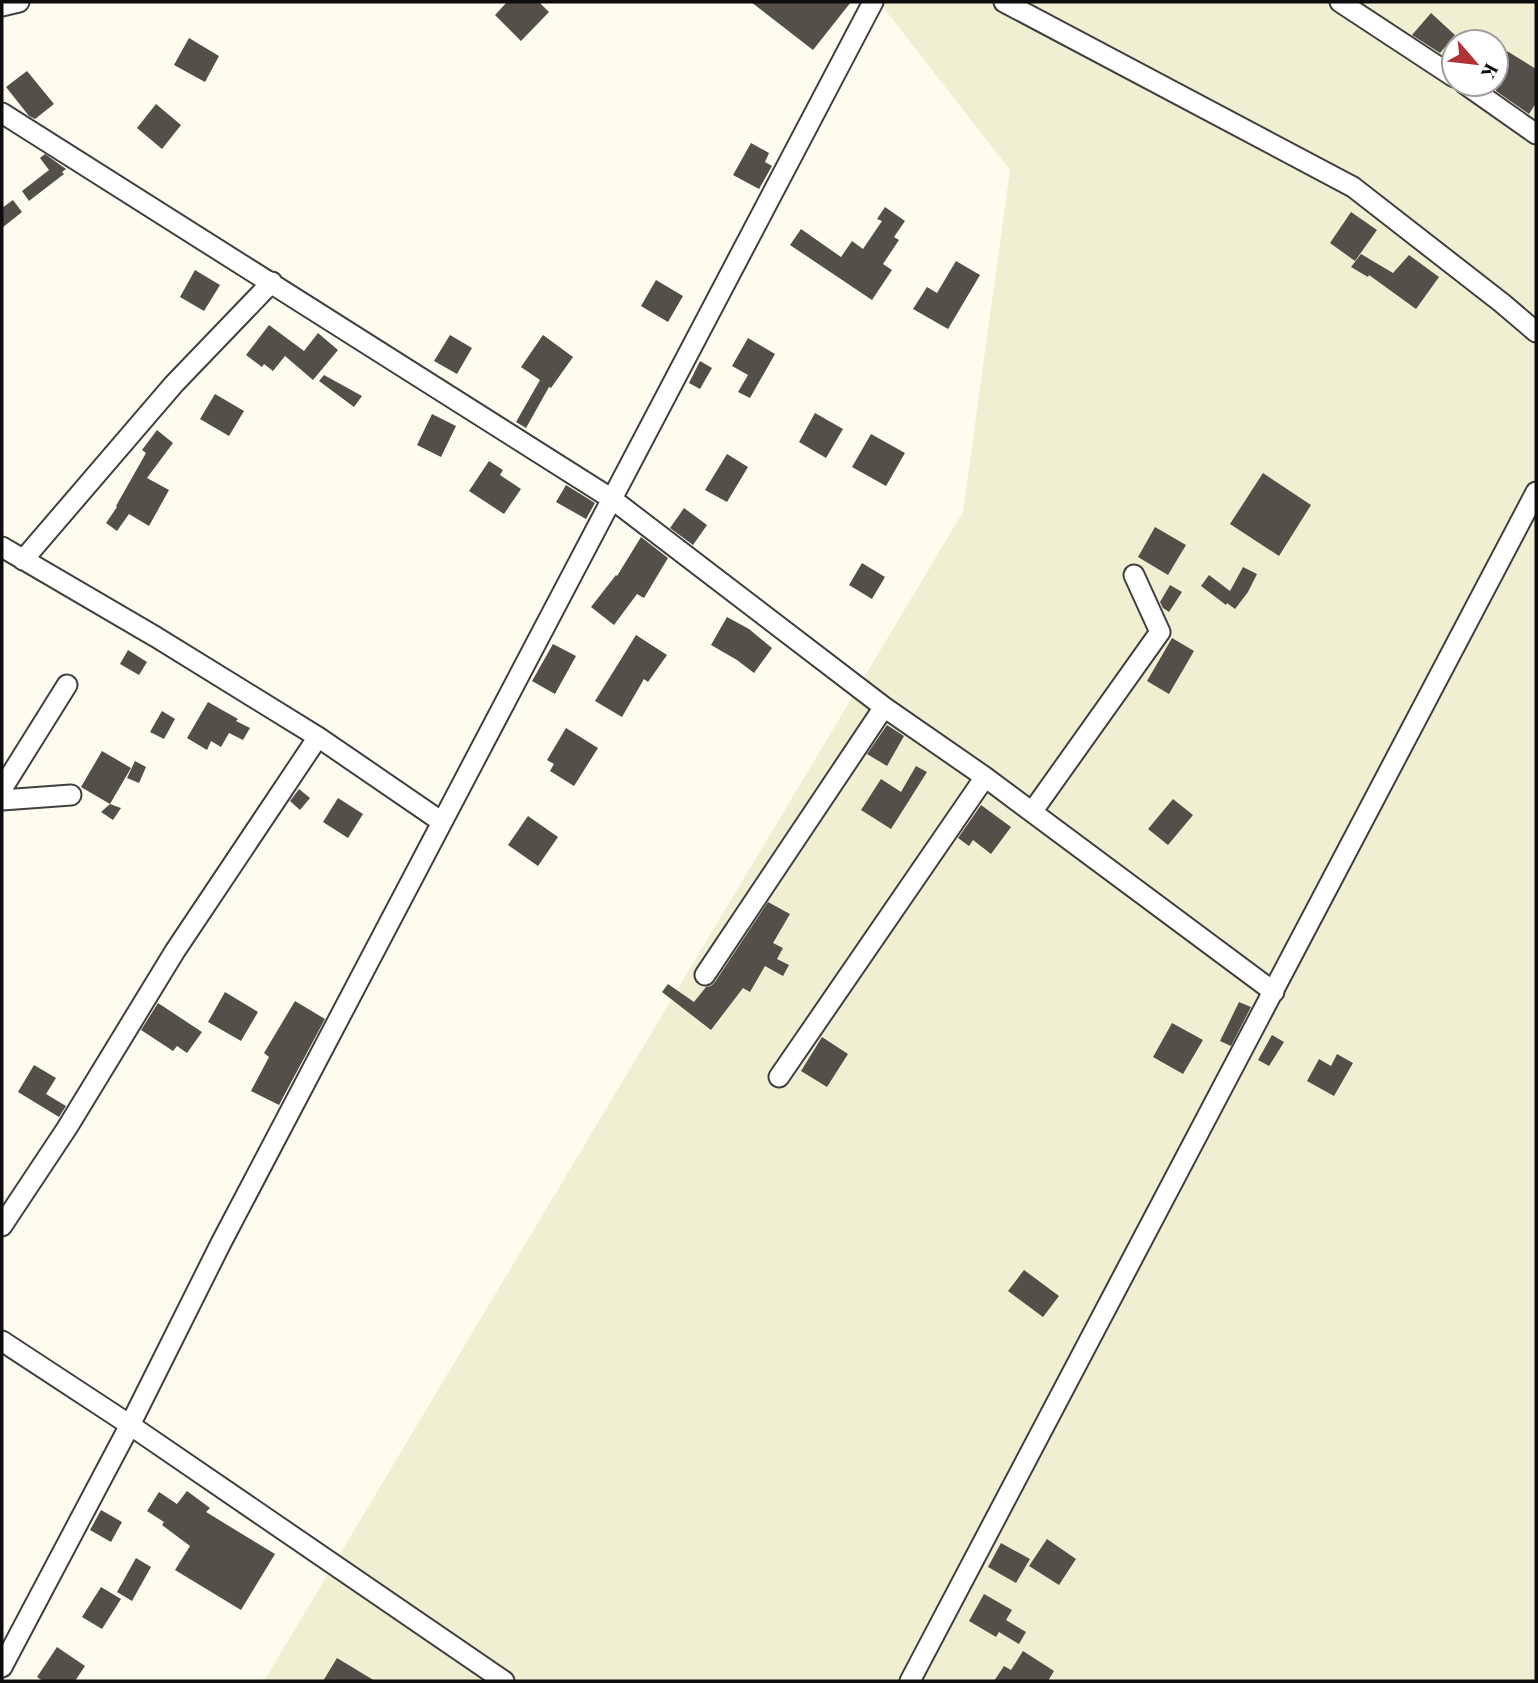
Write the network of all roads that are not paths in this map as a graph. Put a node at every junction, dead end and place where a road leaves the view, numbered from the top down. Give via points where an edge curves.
1 (19, 2) edge
2 (873, 2) edge
3 (1004, 2) edge
4 (1340, 2) edge
5 (2, 6) edge
6 (1440, 67) edge
7 (1485, 98) edge
8 (2, 113) edge
9 (1536, 134) edge
10 (272, 282) junction
11 (1536, 332) edge
12 (1536, 492) edge
13 (612, 499) junction
14 (2, 547) edge
15 (23, 560) junction
16 (1134, 576) dead end
17 (66, 685) dead end
18 (884, 707) junction
19 (318, 737) junction
20 (985, 777) junction
21 (2, 789) edge
22 (71, 795) dead end
23 (2, 800) edge
24 (1032, 812) junction
25 (442, 822) junction
26 (705, 975) dead end
27 (1273, 992) junction
28 (779, 1077) dead end
29 (2, 1226) edge
30 (2, 1341) edge
31 (130, 1425) junction
32 (2, 1667) edge
33 (504, 1681) edge
34 (910, 1681) edge

1 - 5 street
2 - 13 street
3 - 11 street via 1353,187
4 - 6 street
7 - 9 street
8 - 10 street
10 - 13 street
10 - 15 street via 174,384
12 - 27 street
13 - 18 street
13 - 25 street
14 - 15 street
15 - 19 street
16 - 24 street via 1160,632
17 - 21 street
18 - 20 street
18 - 26 street
19 - 25 street
19 - 29 street via 175,951
20 - 24 street
20 - 28 street
22 - 23 street
24 - 27 street
25 - 31 street
27 - 34 street
30 - 31 street
31 - 32 street
31 - 33 street

